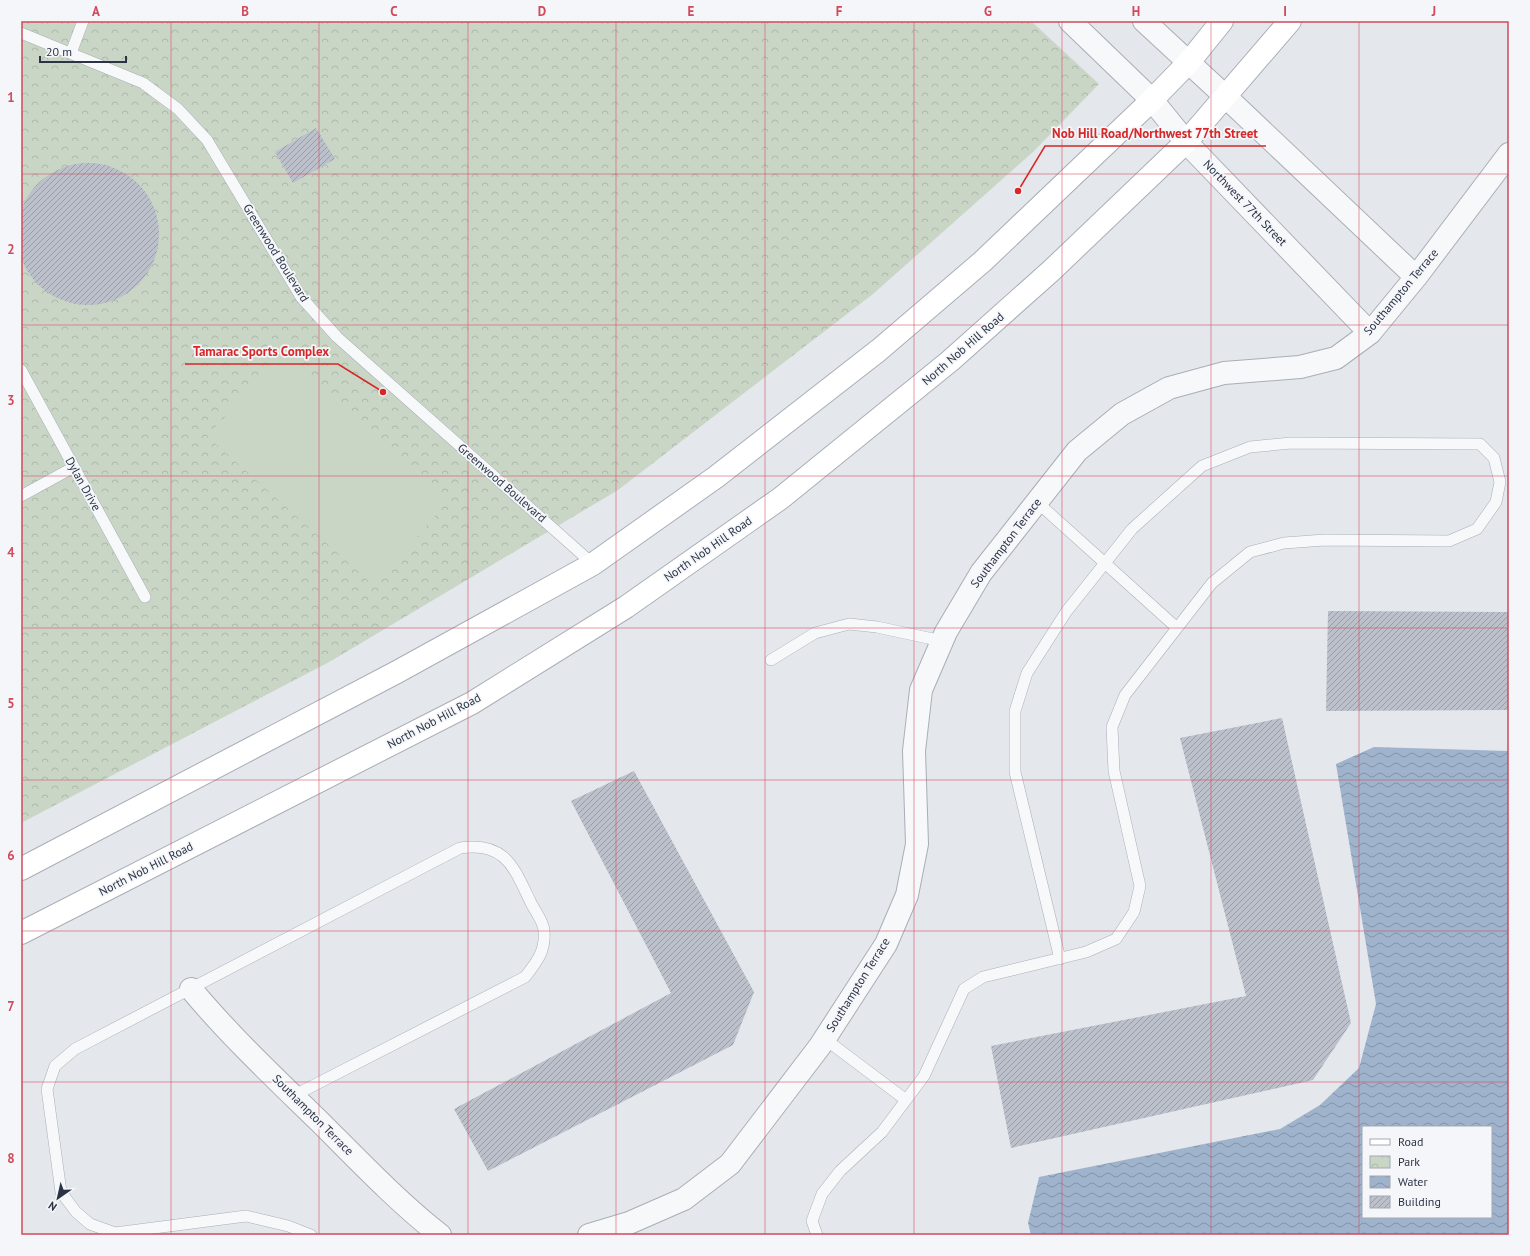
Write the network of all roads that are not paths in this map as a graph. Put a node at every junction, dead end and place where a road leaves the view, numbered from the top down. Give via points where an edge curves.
1 (84, 21) edge
2 (1070, 21) edge
3 (1144, 21) edge
4 (1222, 21) edge
5 (1290, 21) edge
6 (21, 33) edge
7 (71, 53) junction
8 (1189, 62) junction
9 (1226, 97) junction
10 (1152, 100) junction
11 (1186, 142) junction
12 (1509, 154) edge
13 (1416, 277) junction
14 (1370, 333) junction
15 (21, 370) edge
16 (74, 467) junction
17 (21, 496) edge
18 (1037, 502) junction
19 (1104, 563) junction
20 (593, 564) junction
21 (145, 597) dead end
22 (1177, 628) junction
23 (942, 641) junction
24 (771, 660) dead end
25 (21, 869) edge
26 (21, 932) edge
27 (1060, 959) junction
28 (191, 988) junction
29 (825, 1039) junction
30 (293, 1096) junction
31 (906, 1100) junction
32 (432, 1233) edge
33 (311, 1235) edge
34 (589, 1235) edge
35 (817, 1235) edge

1 - 7 lane
2 - 10 street, Northwest 77th Street
3 - 8 street
4 - 8 main road
5 - 9 main road, North Nob Hill Road
6 - 7 lane, Greenwood Boulevard
7 - 20 lane, Greenwood Boulevard via 143,83 178,109 207,140 301,297 337,337
8 - 9 street
8 - 10 main road
9 - 11 main road, North Nob Hill Road
9 - 13 street
10 - 11 street, Northwest 77th Street
10 - 20 main road via 982,262 879,350 716,477
11 - 14 street, Northwest 77th Street
11 - 26 main road, North Nob Hill Road via 1052,270 950,361 781,498 626,607 472,703
12 - 13 street, Southampton Terrace
13 - 14 street, Southampton Terrace
14 - 18 street, Southampton Terrace via 1336,358 1300,367 1224,373 1169,388 1122,414 1077,451
15 - 16 lane, Dylan Drive
16 - 17 lane
16 - 21 lane, Dylan Drive
18 - 19 lane
18 - 23 street, Southampton Terrace via 981,573
19 - 22 lane
19 - 22 lane via 1132,529 1202,466 1250,447 1291,443 1480,444 1494,458 1500,482 1496,502 1477,529 1449,541 1325,540 1284,543 1250,552 1212,583
19 - 27 lane via 1066,612 1026,673 1015,711 1015,772
20 - 25 main road via 397,672
22 - 27 lane via 1125,695 1112,727 1114,770 1140,886 1134,912 1116,939 1086,952
23 - 24 lane via 877,627 848,624 815,633
23 - 29 street, Southampton Terrace via 921,690 914,751 917,844 907,895 886,944
27 - 31 lane via 984,977 964,989 924,1076
28 - 30 street, Southampton Terrace via 205,1006
28 - 30 lane via 460,848 476,846 495,851 512,864 544,930 541,956 525,977
28 - 33 lane via 75,1049 55,1066 47,1089 61,1192 76,1212 90,1224 115,1233 246,1216 288,1226
29 - 31 lane
29 - 34 street, Southampton Terrace via 730,1164 684,1199 629,1223
30 - 32 street, Southampton Terrace
31 - 35 lane via 882,1132 840,1171 822,1194 812,1221

